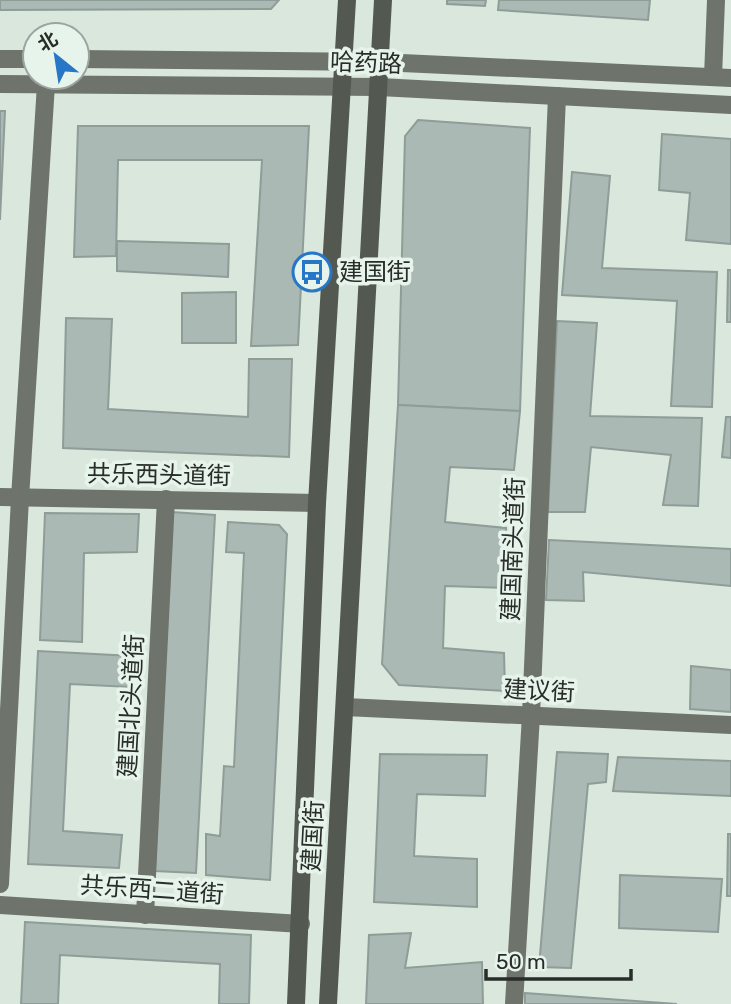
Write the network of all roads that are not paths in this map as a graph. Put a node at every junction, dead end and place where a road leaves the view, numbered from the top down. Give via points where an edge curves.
1 (348, 0) edge
2 (383, 0) edge
3 (716, 0) edge
4 (0, 59) edge
5 (21, 59) edge
6 (91, 59) edge
7 (344, 61) junction
8 (380, 62) junction
9 (722, 77) edge
10 (91, 83) edge
11 (0, 84) edge
12 (21, 84) edge
13 (342, 86) junction
14 (379, 87) junction
15 (45, 91) edge
16 (557, 96) junction
17 (731, 105) edge
18 (0, 497) edge
19 (20, 498) junction
20 (166, 499) junction
21 (317, 503) junction
22 (345, 707) junction
23 (531, 715) junction
24 (731, 725) edge
25 (0, 884) edge
26 (0, 905) edge
27 (145, 915) junction
28 (300, 924) junction
29 (296, 1004) edge
30 (328, 1004) edge
31 (514, 1004) edge

1 - 7 main road, 建国街
2 - 8 main road, 建国街
3 - 9 street
4 - 5 street
6 - 7 street, 哈药路
7 - 8 street, 哈药路
7 - 13 main road, 建国街
8 - 9 street, 哈药路
8 - 14 main road, 建国街
10 - 13 street, 哈药路
11 - 12 street, 哈药路
13 - 14 street, 哈药路
13 - 21 main road, 建国街
14 - 16 street, 哈药路
14 - 22 main road, 建国街
15 - 19 street
16 - 17 street, 哈药路
16 - 23 street, 建国南头道街
18 - 19 street, 共乐西头道街
19 - 20 street, 共乐西头道街
19 - 25 street
20 - 21 street, 共乐西头道街
20 - 27 street, 建国北头道街
21 - 28 main road, 建国街
22 - 23 street, 建议街
22 - 30 main road, 建国街
23 - 24 street, 建议街
23 - 31 street, 建国南头道街
26 - 27 street, 共乐西二道街
27 - 28 street, 共乐西二道街
28 - 29 main road, 建国街

